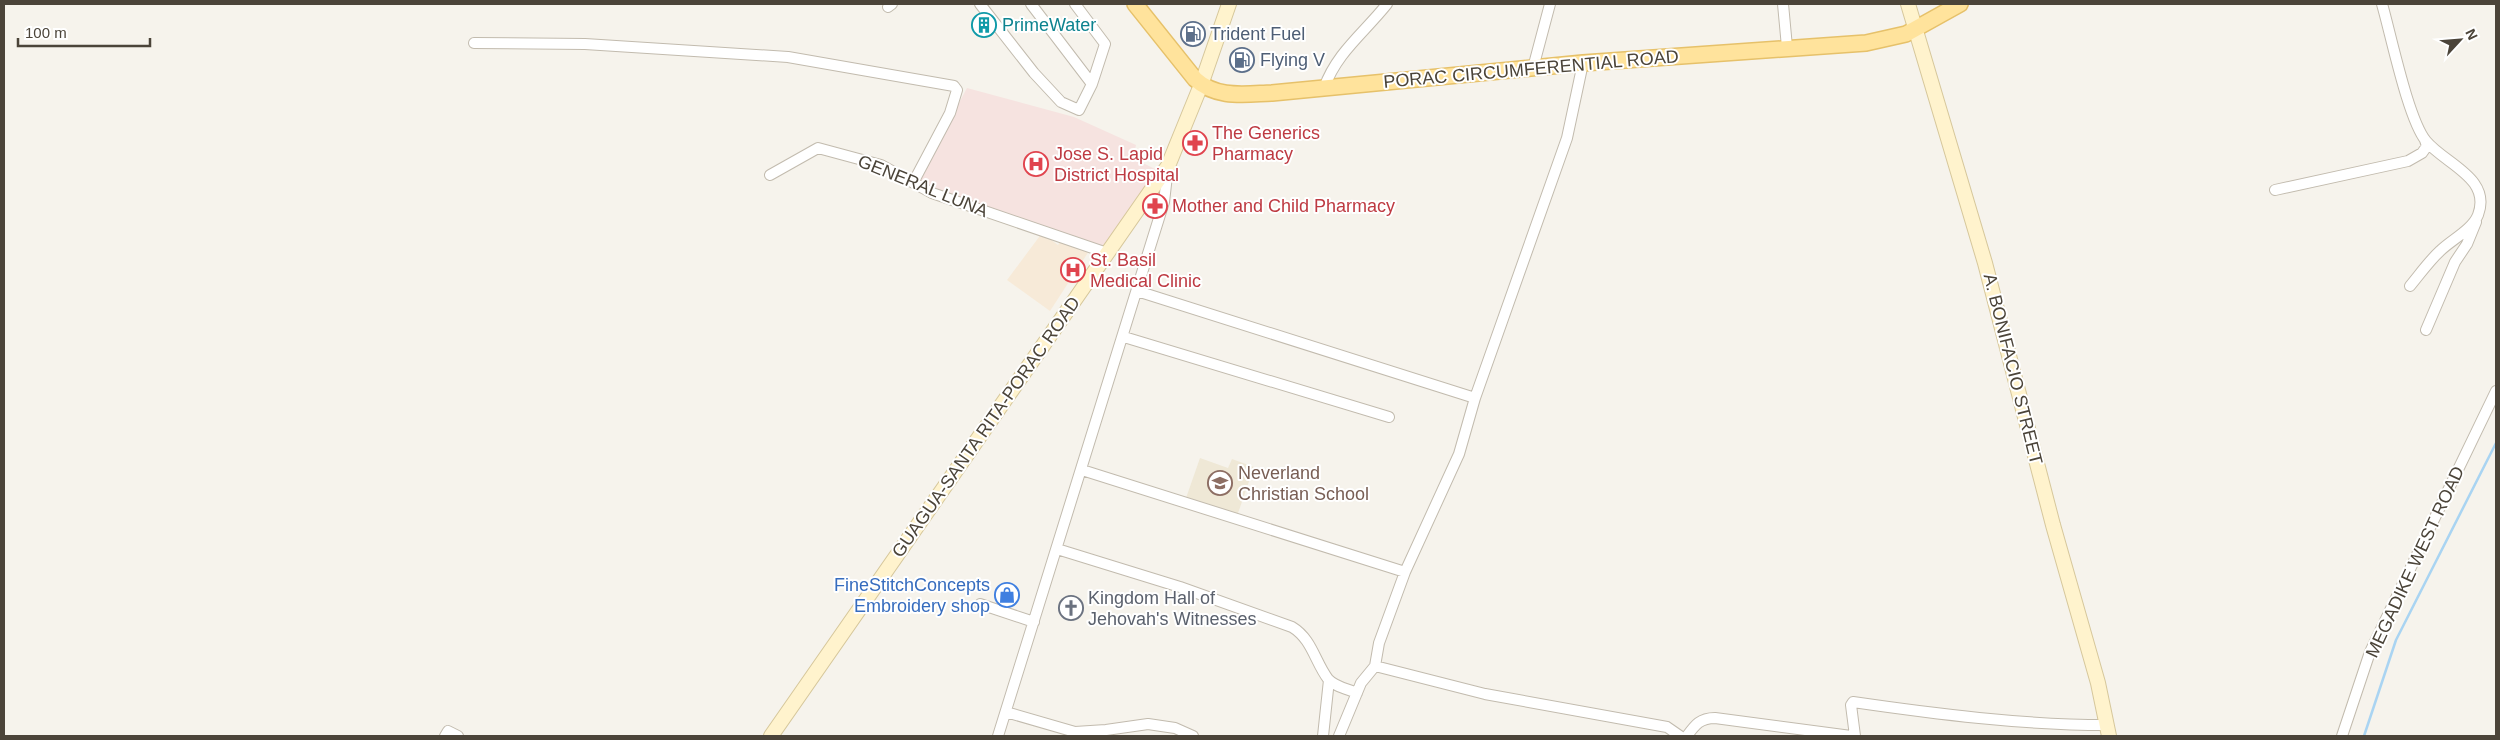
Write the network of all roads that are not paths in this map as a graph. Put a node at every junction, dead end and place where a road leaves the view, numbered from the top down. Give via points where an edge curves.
1 (980, 4) edge
2 (1031, 4) edge
3 (1075, 4) edge
4 (1135, 4) edge
5 (1229, 4) edge
6 (1388, 4) edge
7 (1550, 4) edge
8 (1782, 4) edge
9 (1908, 4) edge
10 (1960, 4) edge
11 (2382, 4) edge
12 (1916, 29) junction
13 (474, 43) dead end
14 (1787, 47) junction
15 (1583, 63) junction
16 (1533, 68) junction
17 (1092, 84) junction
18 (1201, 85) junction
19 (1324, 88) junction
20 (2425, 140) junction
21 (1168, 166) junction
22 (770, 175) dead end
23 (914, 181) junction
24 (2276, 190) dead end
25 (2478, 216) junction
26 (1108, 253) junction
27 (2410, 286) dead end
28 (1137, 291) junction
29 (2426, 330) dead end
30 (1124, 336) junction
31 (2496, 391) edge
32 (1476, 398) junction
33 (1389, 417) dead end
34 (1082, 470) junction
35 (1057, 549) junction
36 (1405, 572) junction
37 (980, 604) dead end
38 (1034, 622) junction
39 (1375, 666) junction
40 (1329, 680) junction
41 (1357, 693) junction
42 (1006, 712) junction
43 (2107, 731) edge
44 (445, 736) edge
45 (458, 736) edge
46 (772, 736) edge
47 (998, 736) edge
48 (1193, 736) edge
49 (1323, 736) edge
50 (1339, 736) edge
51 (1680, 736) edge
52 (1687, 736) edge
53 (1852, 736) edge
54 (1855, 736) edge
55 (2342, 736) edge

1 - 17 street via 1061,102 1079,110
2 - 17 street
3 - 17 street via 1105,44
4 - 18 main road, PORAC CIRCUMFERENTIAL ROAD
5 - 18 main road, GUAGUA-SANTA RITA-PORAC ROAD
6 - 19 street via 1338,58
7 - 16 street
8 - 14 street
9 - 12 main road, A. BONIFACIO STREET
10 - 12 main road, PORAC CIRCUMFERENTIAL ROAD
11 - 20 street via 2412,112
12 - 14 main road, PORAC CIRCUMFERENTIAL ROAD via 1898,37 1872,42
12 - 43 main road, A. BONIFACIO STREET via 1985,263 2098,683
13 - 23 street via 585,44 788,57 954,86 957,90 950,113
14 - 15 main road, PORAC CIRCUMFERENTIAL ROAD
15 - 16 main road, PORAC CIRCUMFERENTIAL ROAD
15 - 32 street via 1567,138
16 - 19 main road, PORAC CIRCUMFERENTIAL ROAD
18 - 19 main road, PORAC CIRCUMFERENTIAL ROAD via 1226,94
18 - 21 main road, GUAGUA-SANTA RITA-PORAC ROAD
20 - 24 street via 2427,146 2422,153 2408,160
20 - 25 street via 2474,181 2480,191
21 - 26 main road, GUAGUA-SANTA RITA-PORAC ROAD
21 - 28 street via 1164,202
22 - 23 street, GENERAL LUNA via 818,148 881,165
23 - 26 street, GENERAL LUNA via 932,193
25 - 27 street via 2439,251
25 - 29 street
26 - 46 main road, GUAGUA-SANTA RITA-PORAC ROAD
28 - 30 street
28 - 32 street
30 - 33 street
30 - 34 street
31 - 55 street, MEGADIKE WEST ROAD via 2370,652
32 - 36 street via 1459,454
34 - 35 street
34 - 36 street
35 - 38 street
35 - 40 street via 1180,587 1292,627 1307,640
36 - 39 street via 1379,642
37 - 38 street
38 - 42 street
39 - 41 street
39 - 51 street via 1485,694 1666,727
40 - 41 street
40 - 49 street
41 - 50 street
42 - 47 street
42 - 48 street via 1075,732 1148,724 1175,728
43 - 54 street via 1853,702
44 - 45 street via 448,731
52 - 53 street via 1704,718

